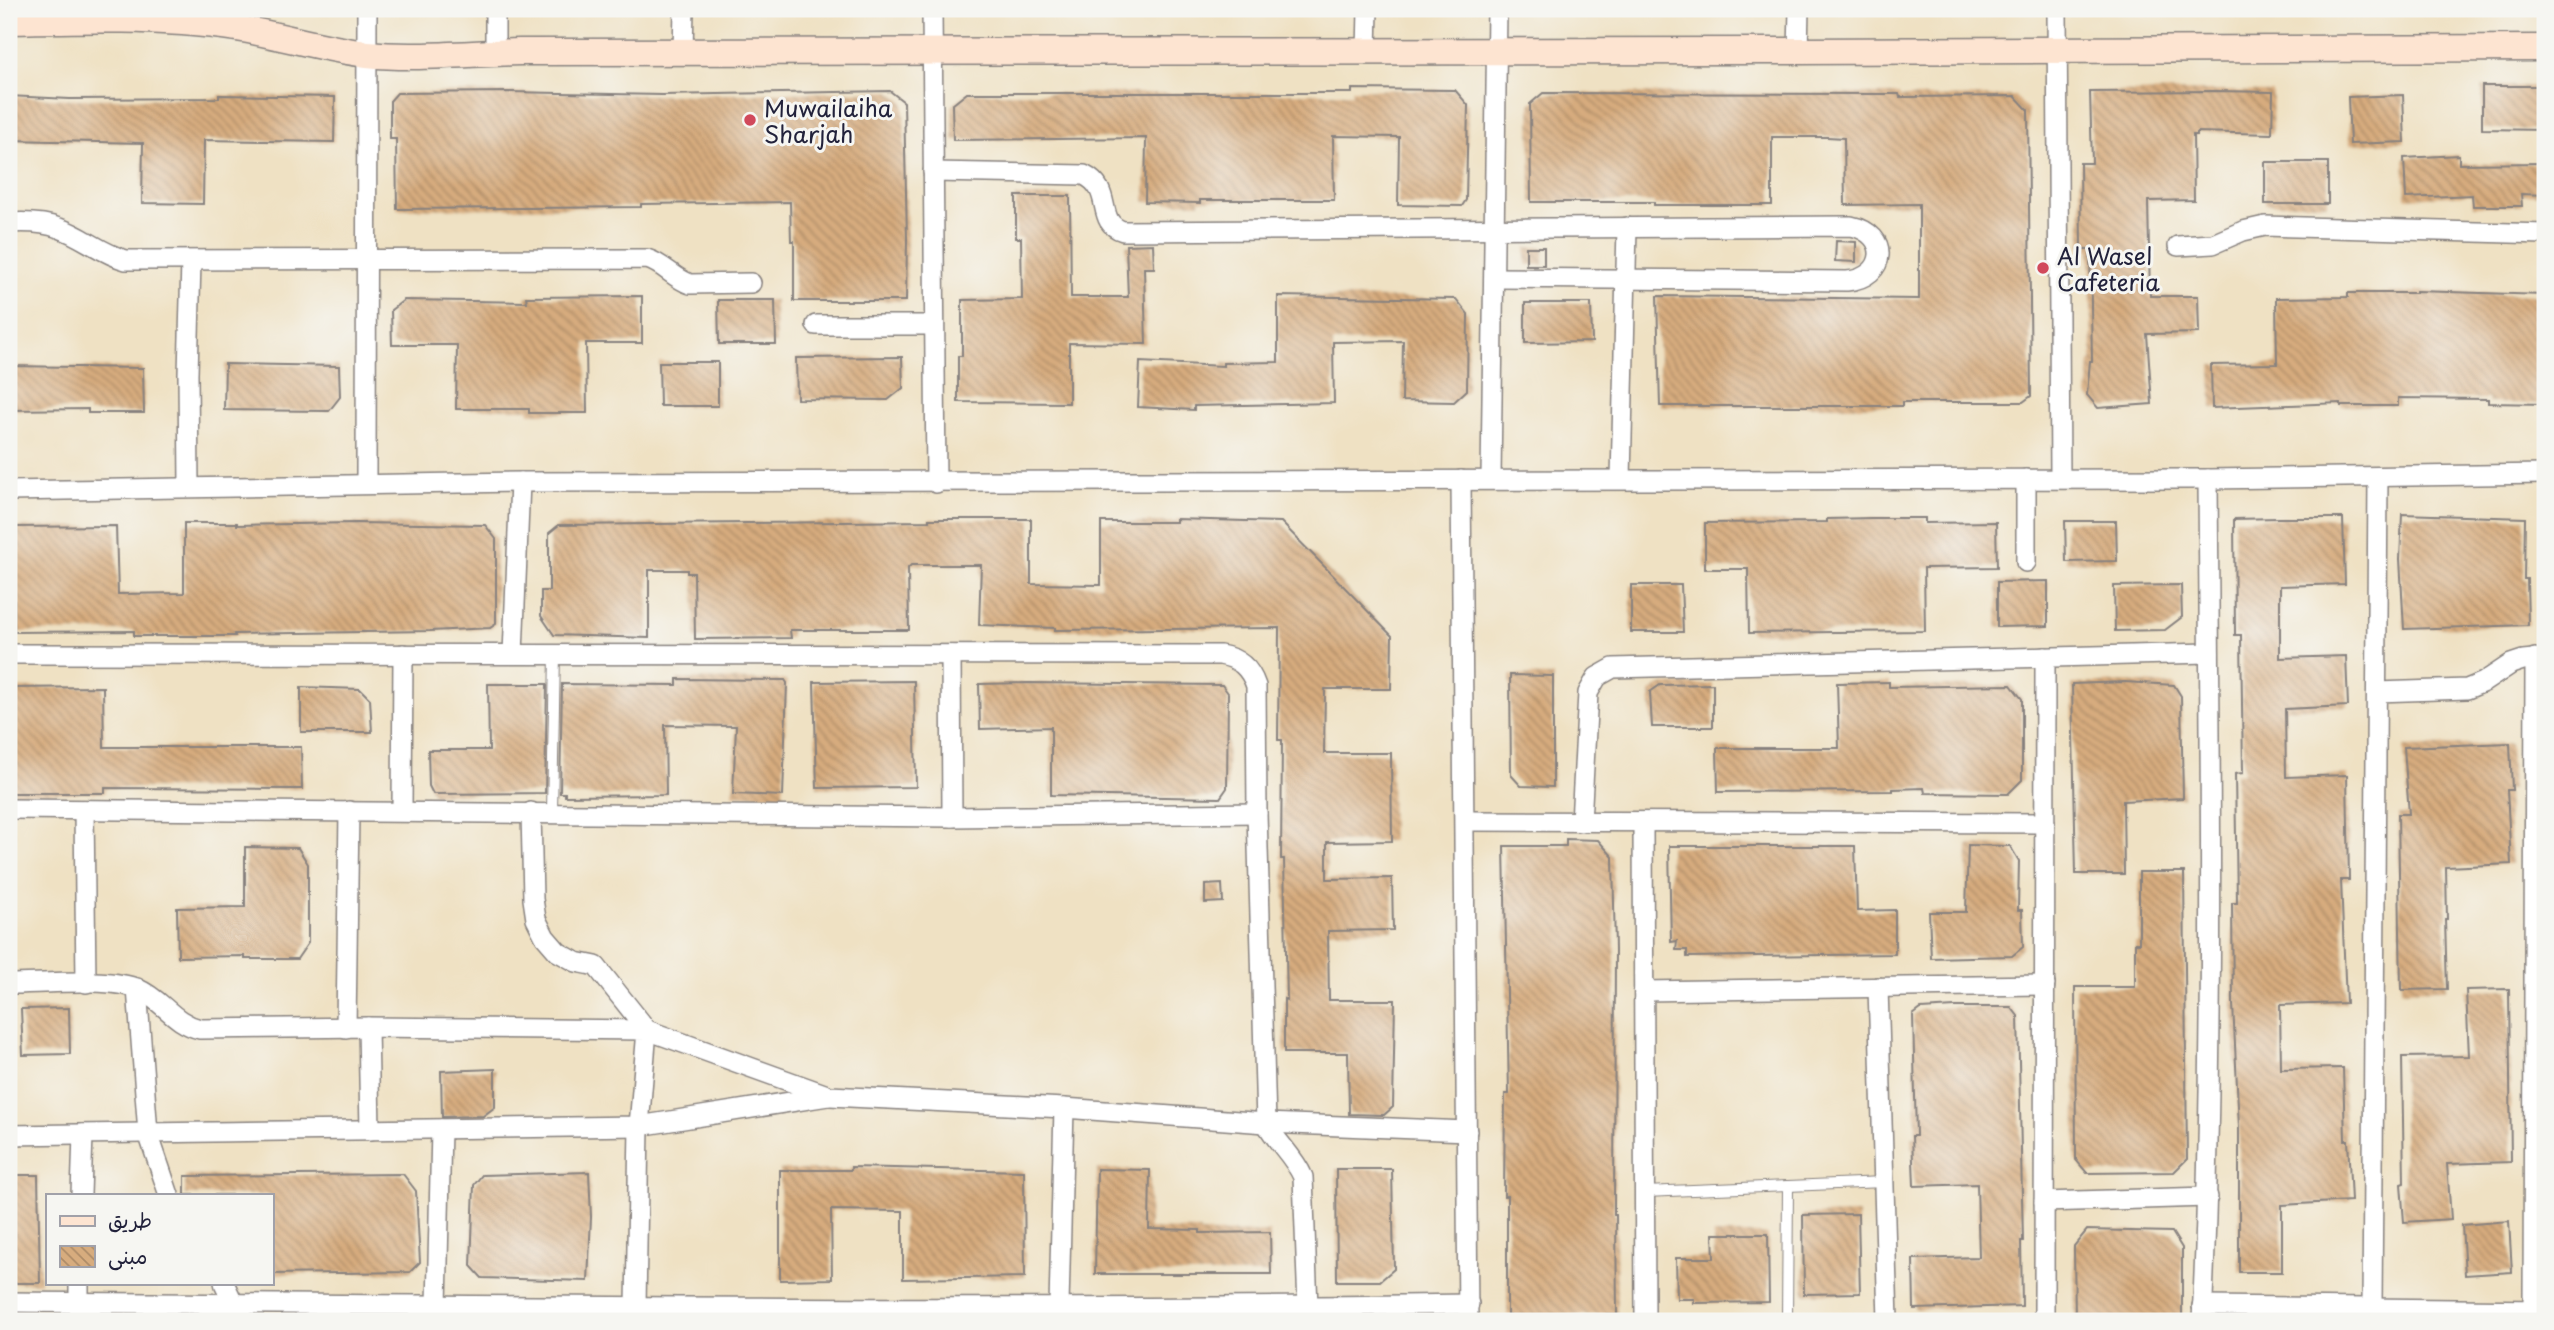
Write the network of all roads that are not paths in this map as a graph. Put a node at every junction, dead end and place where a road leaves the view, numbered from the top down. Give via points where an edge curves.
1 (367, 9) edge
2 (495, 9) edge
3 (684, 9) edge
4 (932, 9) edge
5 (1368, 9) edge
6 (1497, 9) edge
7 (1799, 9) edge
8 (2057, 9) edge
9 (46, 14) edge
10 (9, 21) edge
11 (2545, 48) edge
12 (1496, 50) junction
13 (2056, 50) junction
14 (683, 51) junction
15 (1798, 51) junction
16 (495, 52) junction
17 (1367, 52) junction
18 (932, 53) junction
19 (368, 54) junction
20 (933, 172) junction
21 (9, 223) edge
22 (1627, 227) junction
23 (1494, 228) junction
24 (2545, 234) edge
25 (2178, 246) dead end
26 (191, 261) junction
27 (366, 261) junction
28 (1494, 278) junction
29 (1626, 279) junction
30 (751, 283) dead end
31 (934, 325) junction
32 (816, 326) dead end
33 (2545, 474) edge
34 (2378, 477) junction
35 (2060, 478) junction
36 (1491, 479) junction
37 (1621, 479) junction
38 (2026, 479) junction
39 (2208, 479) junction
40 (1461, 480) junction
41 (520, 482) junction
42 (936, 482) junction
43 (366, 483) junction
44 (189, 487) junction
45 (9, 491) edge
46 (2026, 562) dead end
47 (2209, 653) junction
48 (9, 654) edge
49 (403, 654) junction
50 (513, 654) junction
51 (555, 654) junction
52 (951, 655) junction
53 (2045, 657) junction
54 (2540, 658) edge
55 (2376, 692) junction
56 (9, 809) edge
57 (84, 810) junction
58 (349, 811) junction
59 (402, 811) junction
60 (531, 812) junction
61 (552, 812) junction
62 (1257, 813) junction
63 (952, 817) junction
64 (1465, 821) junction
65 (1581, 822) junction
66 (1643, 822) junction
67 (2046, 823) junction
68 (86, 983) junction
69 (9, 984) edge
70 (2045, 985) junction
71 (137, 988) junction
72 (1878, 988) junction
73 (1644, 990) junction
74 (368, 1027) junction
75 (346, 1028) junction
76 (647, 1030) junction
77 (830, 1096) junction
78 (1064, 1108) junction
79 (1266, 1123) junction
80 (639, 1125) junction
81 (370, 1129) junction
82 (441, 1129) junction
83 (1467, 1131) junction
84 (148, 1133) junction
85 (83, 1134) junction
86 (9, 1135) edge
87 (2539, 1142) edge
88 (1884, 1182) junction
89 (1788, 1186) junction
90 (1645, 1192) junction
91 (81, 1194) edge
92 (169, 1194) edge
93 (2208, 1197) junction
94 (2044, 1202) junction
95 (225, 1284) edge
96 (79, 1293) edge
97 (9, 1302) edge
98 (438, 1306) junction
99 (636, 1306) junction
100 (1059, 1306) junction
101 (2372, 1307) junction
102 (243, 1310) edge
103 (2539, 1310) edge
104 (398, 1313) edge
105 (522, 1313) edge
106 (1468, 1313) edge
107 (1306, 1314) edge
108 (2202, 1314) edge
109 (1645, 1321) edge
110 (1787, 1321) edge
111 (1888, 1321) edge
112 (2044, 1321) edge

1 - 19 street
2 - 16 street
3 - 14 street
4 - 18 street
5 - 17 street
6 - 12 street
7 - 15 street
8 - 13 street
9 - 10 street
9 - 19 street via 204,24
11 - 13 street
12 - 15 street
12 - 17 street
12 - 23 street
13 - 15 street
13 - 35 street
14 - 16 street
14 - 18 street
16 - 19 street
17 - 18 street
18 - 20 street
19 - 27 street
20 - 23 street via 1084,176 1102,191 1110,225 1123,231
20 - 31 street
21 - 26 street via 59,228 125,260
22 - 23 street
22 - 29 street
22 - 29 street via 1851,226 1872,234 1879,256 1876,267 1858,280
23 - 28 street
24 - 25 street via 2265,226 2213,244
26 - 27 street
26 - 44 street
27 - 30 street via 647,259 690,284
27 - 43 street
28 - 29 street
28 - 36 street
29 - 37 street
31 - 32 street
31 - 42 street
33 - 34 street
34 - 39 street
34 - 55 street
35 - 38 street
35 - 39 street
36 - 37 street
36 - 40 street
37 - 38 street
38 - 46 street
39 - 47 street
40 - 42 street
40 - 64 street
41 - 42 street
41 - 43 street
41 - 50 street
43 - 44 street
44 - 45 street
47 - 53 street
47 - 93 street
48 - 49 street
49 - 50 street
49 - 59 street
50 - 51 street
51 - 52 street
51 - 61 lane
52 - 62 street via 1220,655 1240,661 1256,686
52 - 63 street
53 - 65 street via 1613,668 1597,677 1588,693
53 - 67 street
54 - 55 street via 2511,664 2466,689
54 - 87 street
55 - 101 street
56 - 57 street
57 - 58 street
57 - 68 street
58 - 59 street
58 - 75 street
59 - 60 street
60 - 61 street
60 - 76 street via 533,899 545,937 558,952 596,966
61 - 63 street
62 - 63 street
62 - 79 street
64 - 65 street
64 - 83 street
65 - 66 street
66 - 67 street
66 - 73 street
67 - 70 street
68 - 69 street
68 - 71 street
70 - 72 street
70 - 94 street
71 - 75 street via 179,1021 200,1030
71 - 84 street
72 - 73 street
72 - 88 street
73 - 90 street
74 - 75 street
74 - 76 street
74 - 81 street
76 - 77 street
76 - 80 street
77 - 78 street
77 - 80 street
78 - 79 street
78 - 100 street
79 - 83 street
79 - 107 street via 1303,1177
80 - 82 street
80 - 99 street
81 - 82 street
81 - 84 street
82 - 98 street
83 - 106 street
84 - 85 street
84 - 92 street
85 - 86 street
85 - 91 street
87 - 103 street
88 - 89 lane
88 - 111 street
89 - 90 lane
89 - 110 lane
90 - 109 street
93 - 94 street
93 - 108 street
94 - 112 street
95 - 102 street
96 - 97 street
96 - 102 street
98 - 104 street
98 - 105 street
99 - 100 street
99 - 105 street
100 - 107 street
101 - 103 street
101 - 108 street
102 - 104 street
106 - 107 street

